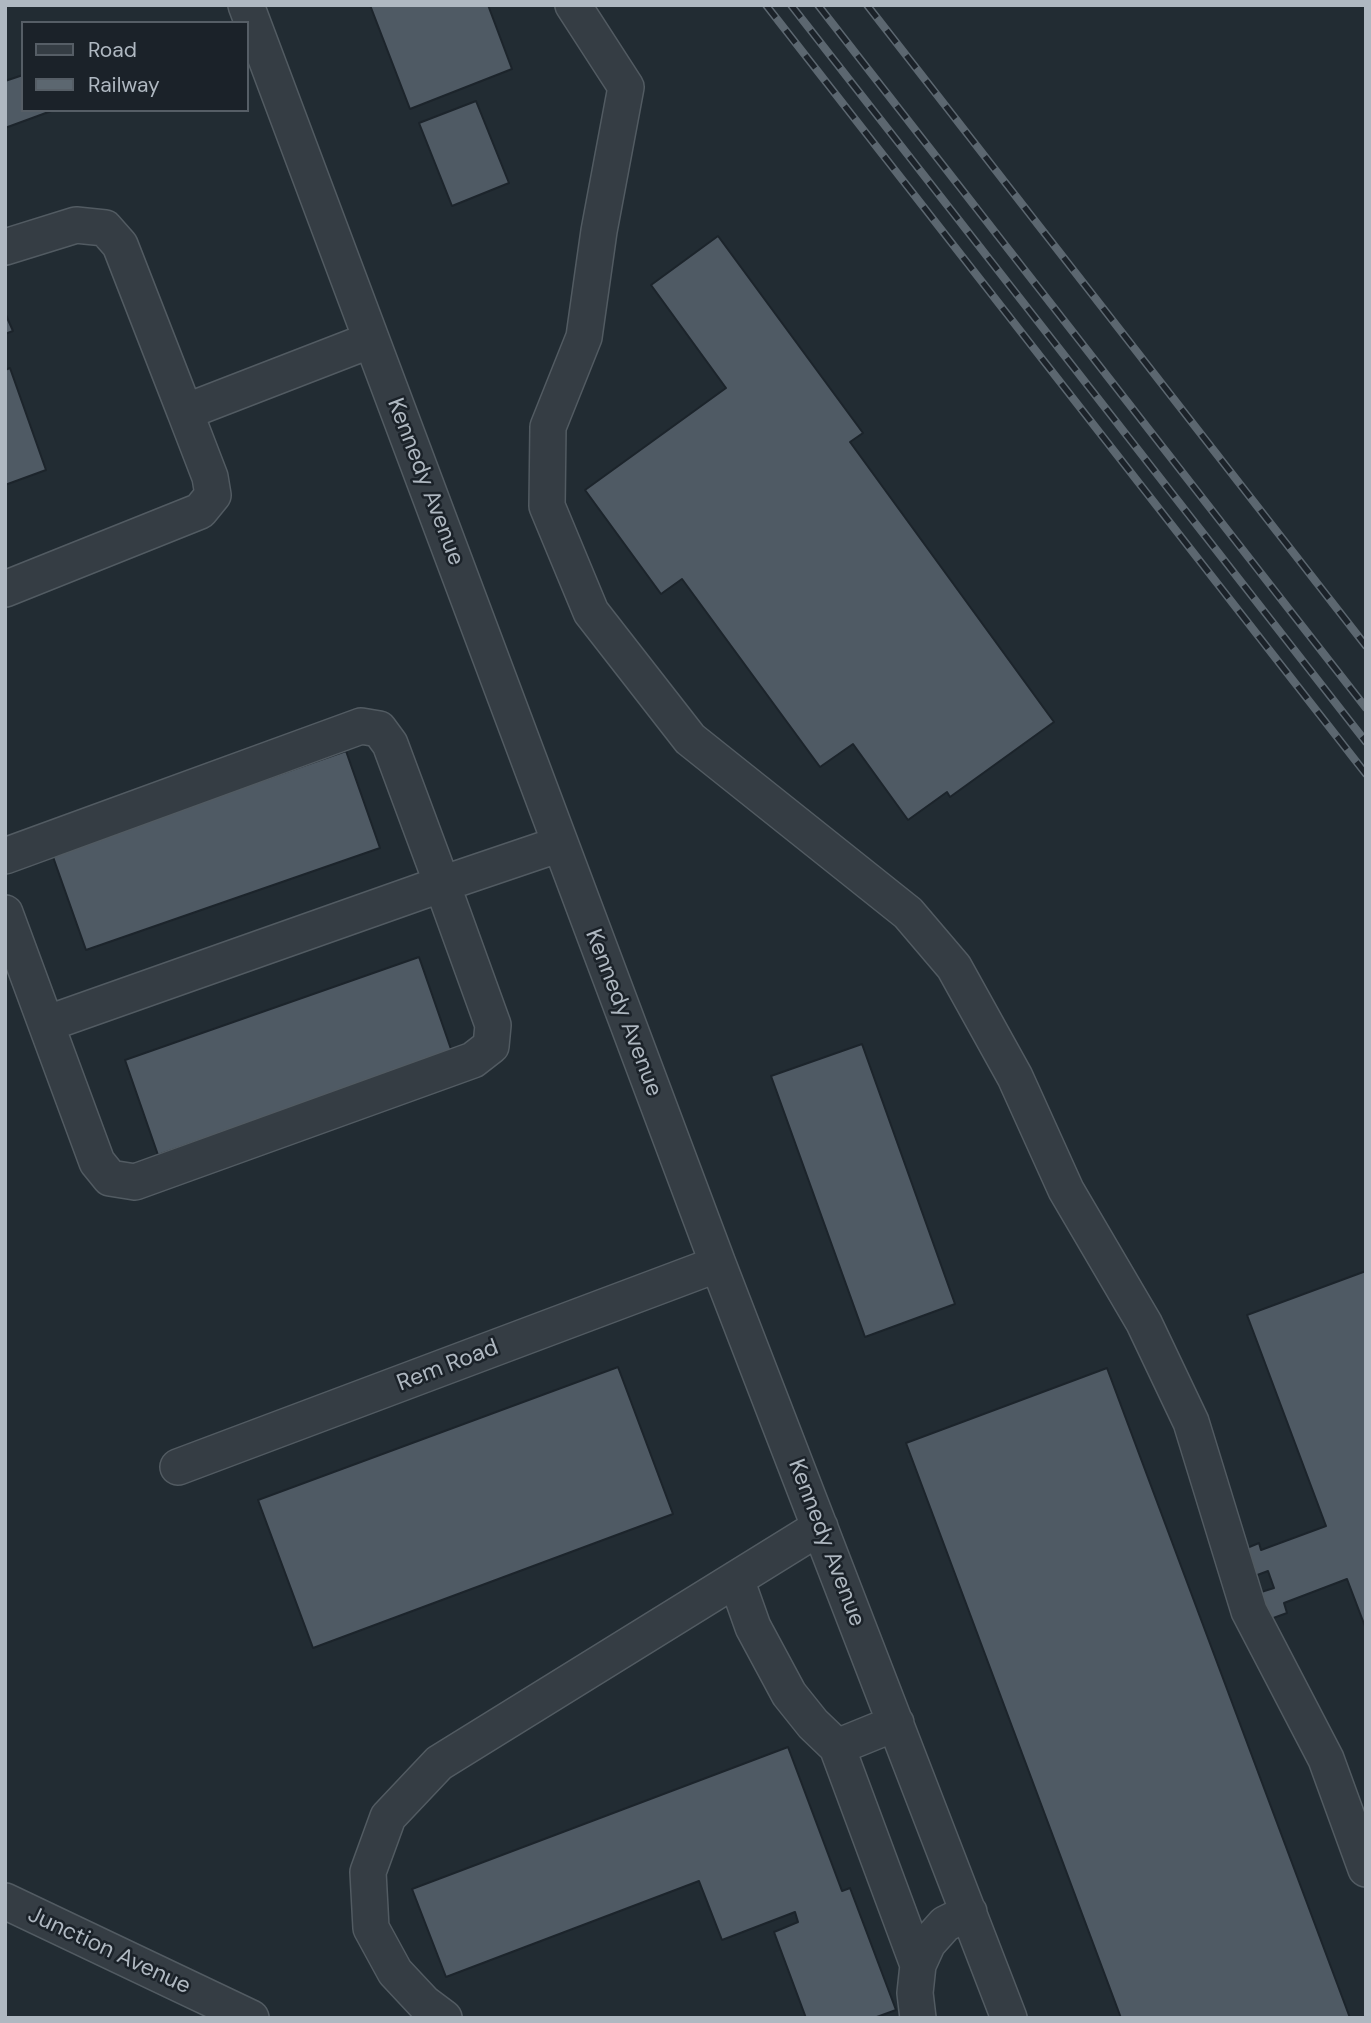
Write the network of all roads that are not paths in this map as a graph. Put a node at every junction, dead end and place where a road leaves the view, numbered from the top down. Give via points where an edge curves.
1 (246, 5) edge
2 (573, 5) edge
3 (5, 247) edge
4 (371, 340) junction
5 (185, 412) junction
6 (5, 589) edge
7 (560, 844) junction
8 (5, 856) edge
9 (442, 884) junction
10 (5, 914) edge
11 (46, 1024) junction
12 (718, 1265) junction
13 (178, 1467) dead end
14 (820, 1527) junction
15 (736, 1579) junction
16 (896, 1723) junction
17 (837, 1747) junction
18 (1366, 1869) edge
19 (5, 1901) edge
20 (969, 1912) junction
21 (918, 1965) junction
22 (251, 2018) edge
23 (444, 2018) edge
24 (918, 2018) edge
25 (1009, 2018) edge

1 - 4 street, Kennedy Avenue
2 - 18 street via 626,87 584,337 548,427 547,506 591,612 690,739 908,913 954,967 1015,1077 1066,1190 1144,1323 1191,1422 1250,1612 1326,1759
3 - 5 street via 76,225 105,228 120,245
4 - 5 street
4 - 7 street, Kennedy Avenue
5 - 6 street via 213,495 200,510
7 - 9 street
7 - 12 street, Kennedy Avenue
8 - 9 street via 361,726 379,729 390,744
9 - 11 street
9 - 11 street via 493,1025 491,1046 473,1060 135,1182 110,1178 97,1162
10 - 11 street
12 - 13 street, Rem Road
12 - 14 street, Kennedy Avenue
14 - 15 street
14 - 16 street, Kennedy Avenue
15 - 17 street via 753,1627 789,1694
15 - 23 street via 439,1763 388,1817 368,1872 371,1927 395,1972
16 - 17 street
16 - 20 street, Kennedy Avenue
17 - 21 street
19 - 22 street, Junction Avenue
20 - 21 street via 945,1924 928,1942
20 - 25 street, Kennedy Avenue
21 - 24 street

